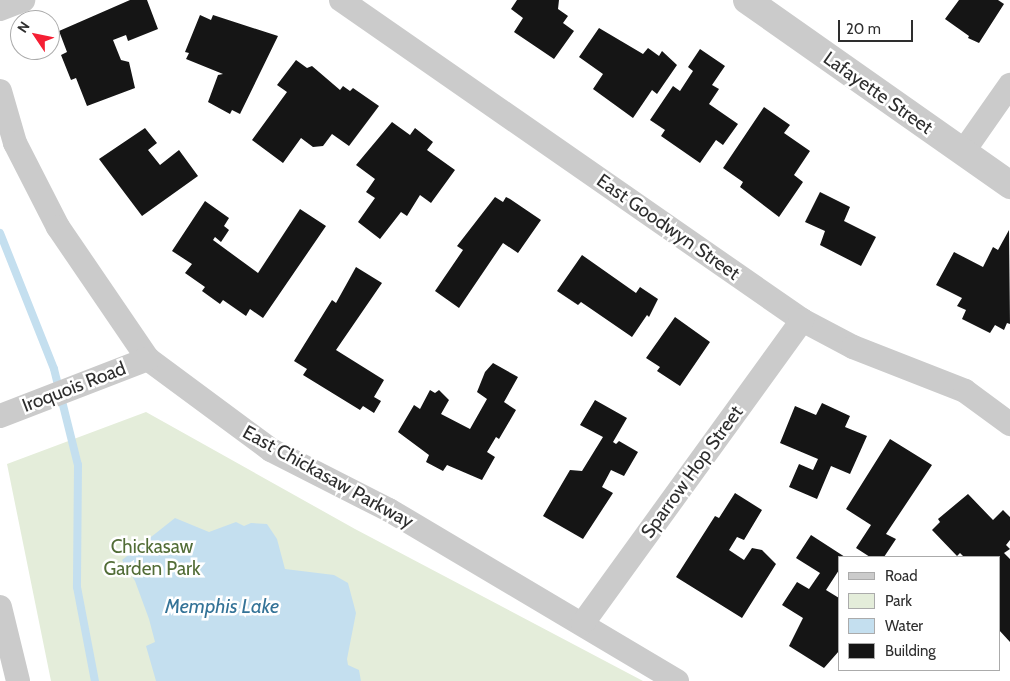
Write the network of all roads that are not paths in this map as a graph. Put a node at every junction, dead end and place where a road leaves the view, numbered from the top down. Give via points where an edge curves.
1 (23, 0) edge
2 (341, 0) edge
3 (747, 0) edge
4 (0, 9) edge
5 (1010, 85) edge
6 (0, 91) edge
7 (963, 152) junction
8 (1010, 185) edge
9 (802, 320) junction
10 (148, 359) junction
11 (0, 416) edge
12 (1010, 424) edge
13 (0, 607) edge
14 (583, 624) junction
15 (18, 681) edge
16 (677, 681) edge

1 - 4 street
2 - 9 street, East Goodwyn Street
3 - 7 street, Lafayette Street
5 - 7 street
6 - 10 street, East Chickasaw Parkway via 16,142 58,227
7 - 8 street, Lafayette Street
9 - 12 street, East Goodwyn Street via 853,347 965,391
9 - 14 street, Sparrow Hop Street
10 - 11 street, Iroquois Road
10 - 14 street, East Chickasaw Parkway via 271,450 388,510
13 - 15 street
14 - 16 street, East Chickasaw Parkway

